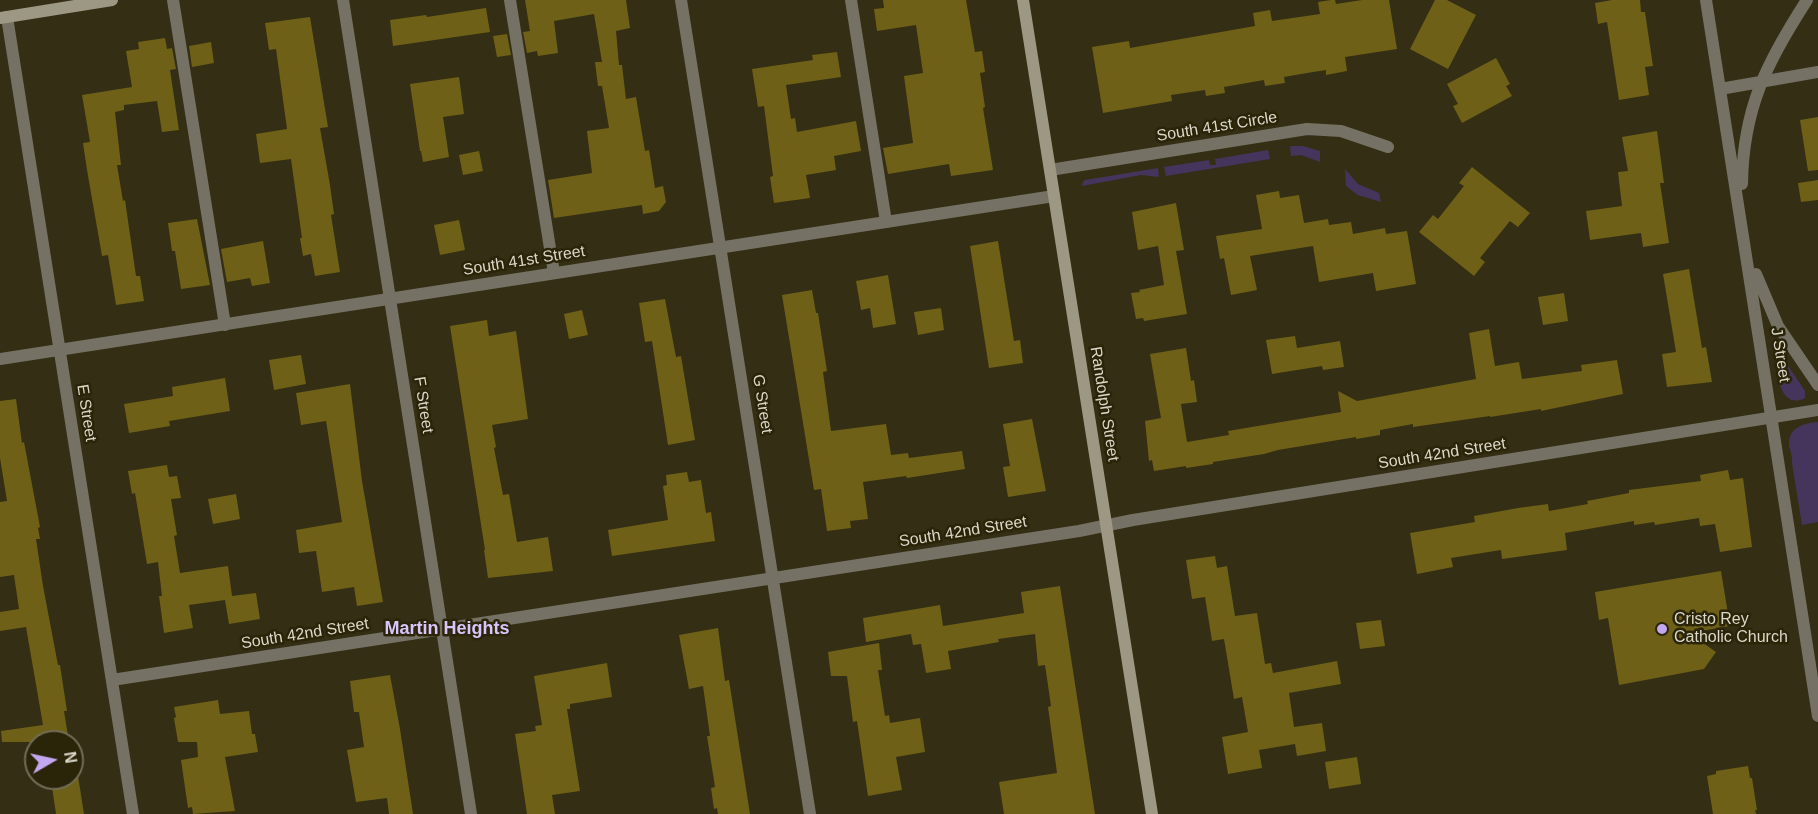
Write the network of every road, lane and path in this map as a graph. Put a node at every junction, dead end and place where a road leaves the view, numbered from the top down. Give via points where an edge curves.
1 (112, 0) edge
2 (173, 0) edge
3 (343, 0) edge
4 (510, 0) edge
5 (681, 0) edge
6 (851, 0) edge
7 (1023, 0) edge
8 (1706, 0) edge
9 (1807, 0) edge
10 (4, 17) edge
11 (1818, 72) edge
12 (1762, 81) junction
13 (1720, 88) junction
14 (1388, 147) dead end
15 (1050, 170) junction
16 (1054, 196) junction
17 (886, 222) junction
18 (720, 248) junction
19 (1746, 249) junction
20 (555, 273) junction
21 (390, 299) junction
22 (225, 325) junction
23 (59, 350) junction
24 (0, 359) edge
25 (1818, 385) edge
26 (1818, 411) edge
27 (1773, 417) junction
28 (1106, 526) junction
29 (773, 579) junction
30 (442, 630) junction
31 (112, 680) junction
32 (1818, 716) edge
33 (133, 814) edge
34 (471, 814) edge
35 (810, 814) edge
36 (1152, 814) edge

1 - 10 main road
2 - 22 street
3 - 21 street, F Street
4 - 20 street
5 - 18 street, G Street
6 - 17 street
7 - 15 main road, Randolph Street
8 - 13 street, J Street
9 - 12 street
10 - 23 street, E Street
11 - 12 street
12 - 13 street
12 - 19 street via 1747,124 1743,151
13 - 19 street, J Street
14 - 15 street, South 41st Circle via 1341,131 1307,129
15 - 16 main road, Randolph Street
16 - 17 street, South 41st Street
16 - 28 main road, Randolph Street
17 - 18 street, South 41st Street
18 - 20 street, South 41st Street
18 - 29 street, G Street
19 - 25 street via 1778,326
19 - 27 street, J Street
20 - 21 street, South 41st Street
21 - 22 street, South 41st Street
21 - 30 street, F Street
22 - 23 street, South 41st Street
23 - 24 street, South 41st Street
23 - 31 street, E Street
26 - 27 street, South 42nd Street
27 - 28 street, South 42nd Street
27 - 32 street, J Street
28 - 29 street, South 42nd Street
28 - 36 main road, Randolph Street
29 - 30 street, South 42nd Street
29 - 35 street, G Street
30 - 31 street, South 42nd Street
30 - 34 street, F Street
31 - 33 street, E Street

